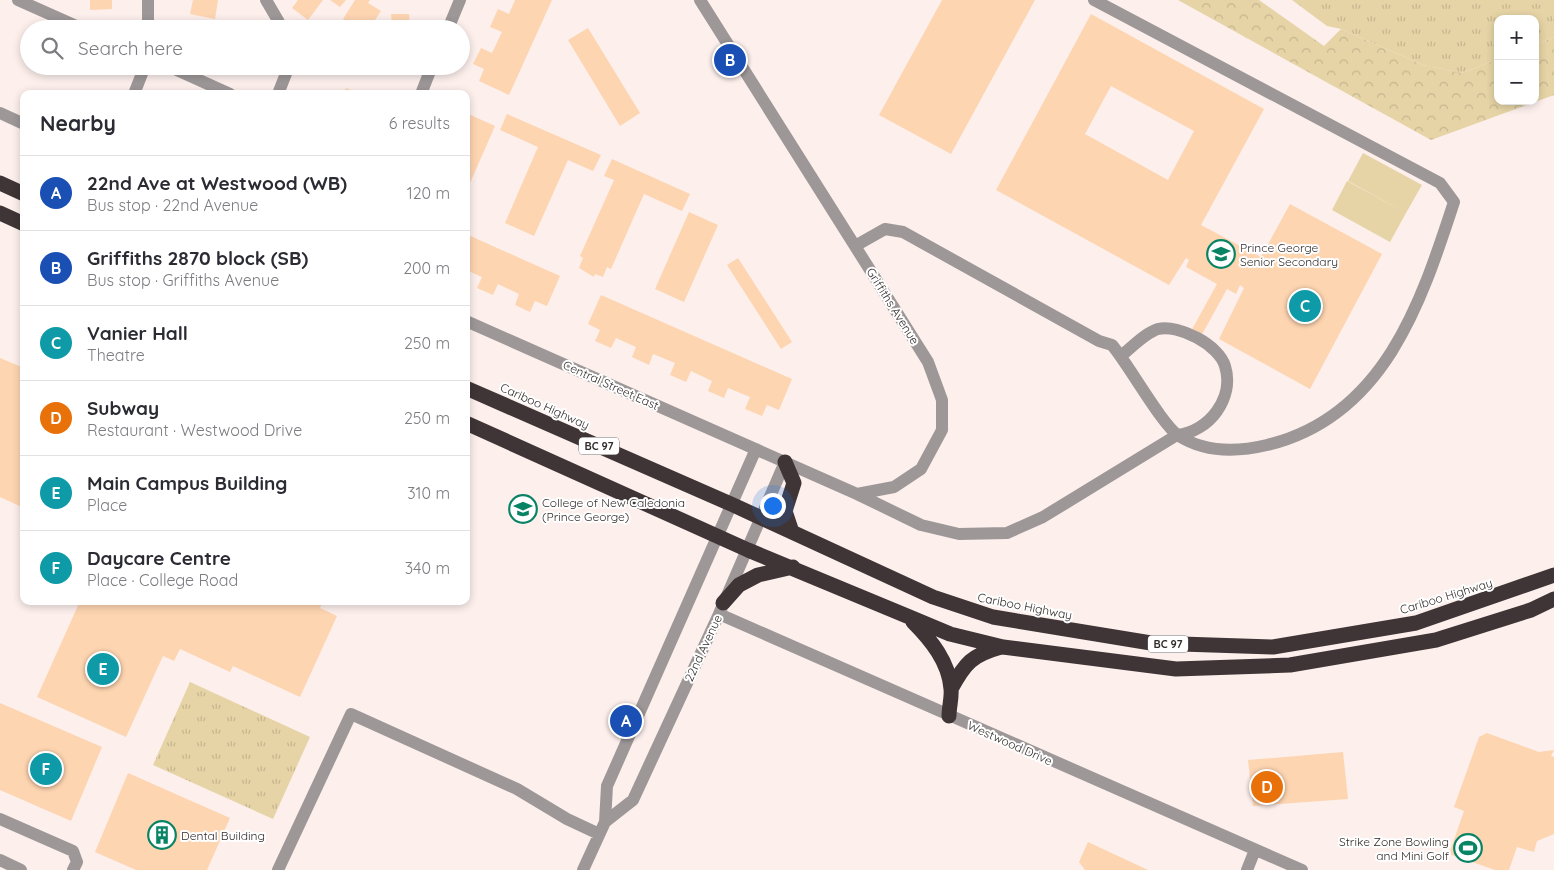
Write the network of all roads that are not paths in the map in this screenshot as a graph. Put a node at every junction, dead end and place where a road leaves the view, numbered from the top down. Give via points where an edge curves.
1 (148, 0) edge
2 (266, 0) edge
3 (460, 0) edge
4 (700, 0) edge
5 (1094, 0) edge
6 (24, 1) edge
7 (64, 20) edge
8 (148, 20) edge
9 (278, 20) edge
10 (452, 20) edge
11 (141, 75) edge
12 (188, 75) edge
13 (285, 75) edge
14 (428, 75) edge
15 (136, 90) edge
16 (221, 90) edge
17 (280, 90) edge
18 (422, 90) edge
19 (0, 113) edge
20 (20, 122) edge
21 (0, 184) edge
22 (20, 192) edge
23 (0, 214) edge
24 (20, 222) edge
25 (855, 246) junction
26 (470, 323) edge
27 (1121, 356) junction
28 (470, 390) edge
29 (470, 425) edge
30 (1177, 435) junction
31 (756, 449) junction
32 (785, 462) junction
33 (857, 494) junction
34 (731, 504) junction
35 (762, 518) junction
36 (792, 532) junction
37 (717, 536) junction
38 (748, 550) junction
39 (793, 568) junction
40 (1554, 575) edge
41 (1554, 599) edge
42 (721, 609) junction
43 (907, 616) junction
44 (1003, 647) junction
45 (951, 689) junction
46 (949, 716) junction
47 (0, 819) edge
48 (605, 822) junction
49 (599, 834) junction
50 (1255, 850) junction
51 (0, 860) edge
52 (22, 870) edge
53 (73, 870) edge
54 (278, 870) edge
55 (583, 870) edge
56 (1247, 870) edge
57 (1302, 870) edge

1 - 8 street
2 - 9 street
3 - 10 street
4 - 25 street, Griffiths Avenue
5 - 30 street via 1440,183 1454,202 1428,282 1392,352 1364,388 1331,417 1286,441 1249,449 1224,450 1203,446
6 - 7 street
11 - 15 street
12 - 16 street
13 - 17 street
14 - 18 street
19 - 20 street
21 - 22 highway
23 - 24 highway
25 - 27 street via 885,229 903,232 1098,341 1112,345
25 - 33 street, Griffiths Avenue via 928,362 942,400 942,430 921,469 894,487
26 - 31 street, Central Street East
27 - 30 street
27 - 30 street via 1148,335 1168,328 1188,333 1206,343 1218,355 1225,365 1227,390 1218,411 1190,434
28 - 34 highway, Cariboo Highway / BC 97
29 - 37 highway, BC 97
30 - 33 street via 1043,517 1008,532 959,534 921,525
31 - 32 street
31 - 34 street, 22nd Avenue
32 - 33 street
32 - 35 street, 22nd Avenue
32 - 36 highway via 794,483 785,511
34 - 35 highway, Cariboo Highway / BC 97
34 - 37 street, 22nd Avenue
35 - 36 highway, Cariboo Highway / BC 97
35 - 38 street, 22nd Avenue
36 - 40 highway, Cariboo Highway / BC 97 via 962,608 992,617 1152,643 1273,647 1416,623
37 - 38 highway, BC 97
37 - 48 street, 22nd Avenue via 607,786
38 - 39 highway, BC 97
38 - 42 street, 22nd Avenue
39 - 42 highway via 758,575 739,585
39 - 43 highway, BC 97
41 - 44 highway, BC 97 via 1531,610 1436,640 1290,665 1176,668
42 - 46 street, Westwood Drive
42 - 48 street, 22nd Avenue via 633,800
43 - 44 highway, BC 97 via 950,634
43 - 45 highway via 940,654
44 - 45 highway via 985,651 971,659
45 - 46 highway
46 - 50 street, Westwood Drive
47 - 53 street via 73,851 77,862
48 - 49 street, 22nd Avenue
49 - 54 street via 516,789 351,714
49 - 55 street, 22nd Avenue
50 - 56 street
50 - 57 street, Westwood Drive
51 - 52 street

